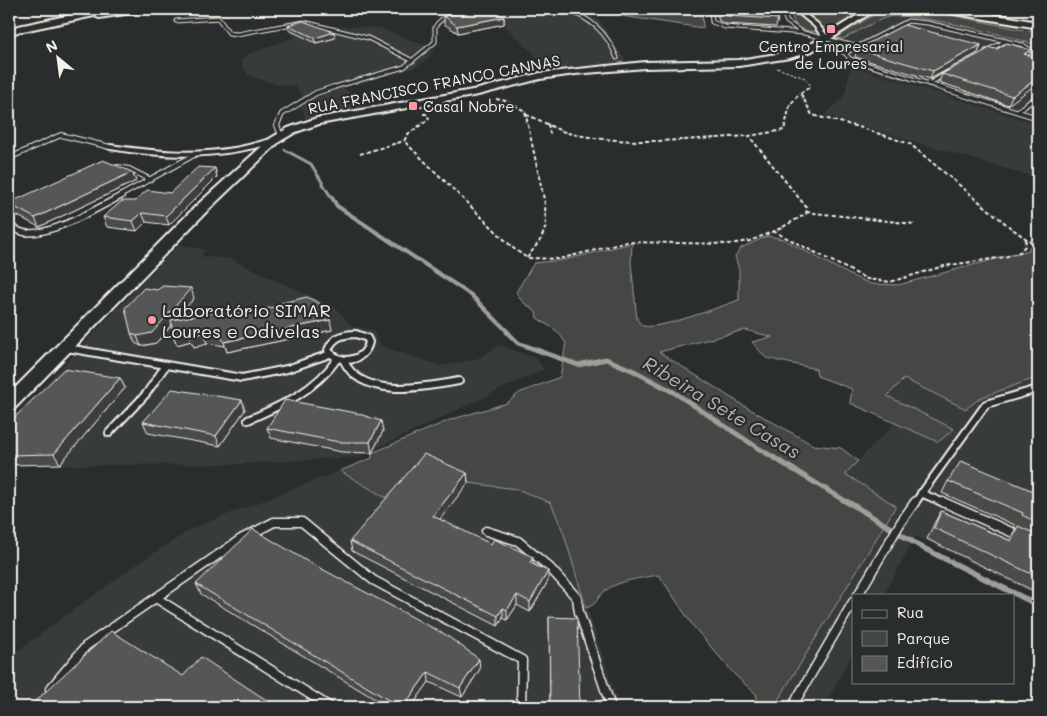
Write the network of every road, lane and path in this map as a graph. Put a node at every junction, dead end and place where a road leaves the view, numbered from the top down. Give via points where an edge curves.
1 (62, 9) edge
2 (90, 9) edge
3 (113, 9) edge
4 (138, 9) edge
5 (459, 9) edge
6 (488, 9) edge
7 (563, 9) edge
8 (711, 9) edge
9 (781, 9) edge
10 (796, 9) edge
11 (873, 9) edge
12 (944, 9) edge
13 (974, 9) edge
14 (458, 14) junction
15 (9, 20) edge
16 (1038, 20) edge
17 (176, 21) dead end
18 (47, 24) junction
19 (1038, 25) edge
20 (9, 26) edge
21 (897, 27) junction
22 (904, 29) edge
23 (9, 32) edge
24 (804, 33) junction
25 (822, 40) junction
26 (1006, 41) junction
27 (858, 46) junction
28 (977, 49) edge
29 (985, 51) junction
30 (845, 53) junction
31 (1038, 55) edge
32 (977, 56) edge
33 (617, 58) dead end
34 (414, 62) junction
35 (953, 70) edge
36 (799, 76) dead end
37 (930, 84) junction
38 (478, 92) junction
39 (801, 94) junction
40 (1038, 96) edge
41 (1018, 111) junction
42 (419, 113) dead end
43 (526, 114) junction
44 (1038, 118) edge
45 (548, 124) junction
46 (550, 134) dead end
47 (750, 136) junction
48 (278, 138) junction
49 (404, 141) junction
50 (110, 147) joint
51 (360, 154) dead end
52 (194, 155) junction
53 (9, 158) edge
54 (110, 165) edge
55 (150, 180) junction
56 (806, 212) junction
57 (914, 224) dead end
58 (9, 225) edge
59 (773, 231) junction
60 (1026, 239) junction
61 (1038, 247) edge
62 (526, 258) junction
63 (64, 347) junction
64 (330, 354) junction
65 (340, 360) junction
66 (166, 365) junction
67 (459, 381) dead end
68 (1038, 389) edge
69 (9, 404) edge
70 (248, 420) dead end
71 (109, 433) dead end
72 (921, 493) junction
73 (486, 531) dead end
74 (1029, 540) edge
75 (859, 594) edge
76 (156, 598) junction
77 (852, 604) edge
78 (46, 694) edge
79 (330, 707) edge
80 (521, 707) edge
81 (611, 707) edge
82 (792, 707) edge

1 - 15 highway
2 - 20 highway
3 - 18 highway
4 - 18 highway
5 - 14 lane
6 - 14 lane
7 - 33 lane via 576,12 597,24
8 - 24 lane via 712,22 725,27
9 - 24 lane via 787,22
10 - 25 street via 816,25
11 - 25 street, RUA FRANCISCO FRANCO CANNAS
12 - 19 highway
13 - 16 highway
14 - 34 lane via 437,22 435,42
17 - 34 lane via 218,18 229,33 237,34 315,22 368,38
18 - 23 highway
21 - 22 lane
21 - 26 lane via 908,21 928,23
21 - 27 lane
24 - 25 lane
25 - 27 lane
25 - 30 lane
25 - 38 street, RUA FRANCISCO FRANCO CANNAS via 790,55 762,60 584,70 540,76
26 - 29 lane
26 - 31 lane via 1023,45
27 - 30 lane
28 - 29 lane
29 - 32 lane
30 - 37 lane via 850,59
34 - 48 lane via 391,72 316,93 282,114 277,124
35 - 37 lane
36 - 39 path via 808,80 810,86
37 - 41 lane
38 - 43 path via 506,101
38 - 48 street, RUA FRANCISCO FRANCO CANNAS via 317,121
39 - 47 path via 791,102 784,130
39 - 60 path via 812,115 910,144
40 - 41 lane
41 - 44 lane
42 - 49 path via 427,114 429,118
43 - 45 path
43 - 62 path via 545,204 546,226 541,239
45 - 46 path
45 - 47 path via 567,133 642,140
47 - 56 path via 807,208
48 - 52 street via 250,148
48 - 63 street, RUA FRANCISCO FRANCO CANNAS via 201,209
49 - 51 path
49 - 62 path
50 - 52 street
50 - 53 lane via 61,135
52 - 55 lane
54 - 55 lane
55 - 58 lane via 59,226 26,233
56 - 57 path
56 - 59 path
59 - 60 path via 867,279 890,282 944,266 1005,257 1020,252 1026,246
59 - 62 path via 750,241 729,244 627,242 559,259
60 - 61 path
63 - 66 lane
63 - 69 street, RUA FRANCISCO FRANCO CANNAS
64 - 65 lane
64 - 65 lane via 329,346 337,338 356,334 366,338 369,346 363,355
64 - 66 lane via 286,369 242,378
65 - 67 lane via 350,373 368,382 397,389
65 - 70 lane via 309,390
66 - 71 lane via 146,394
68 - 72 lane via 986,404
72 - 74 lane
72 - 75 lane
73 - 81 lane via 518,541 549,567 577,598
76 - 78 lane via 86,646
76 - 79 lane
76 - 80 lane via 241,539 274,522 302,522 373,580 522,660
77 - 82 lane

